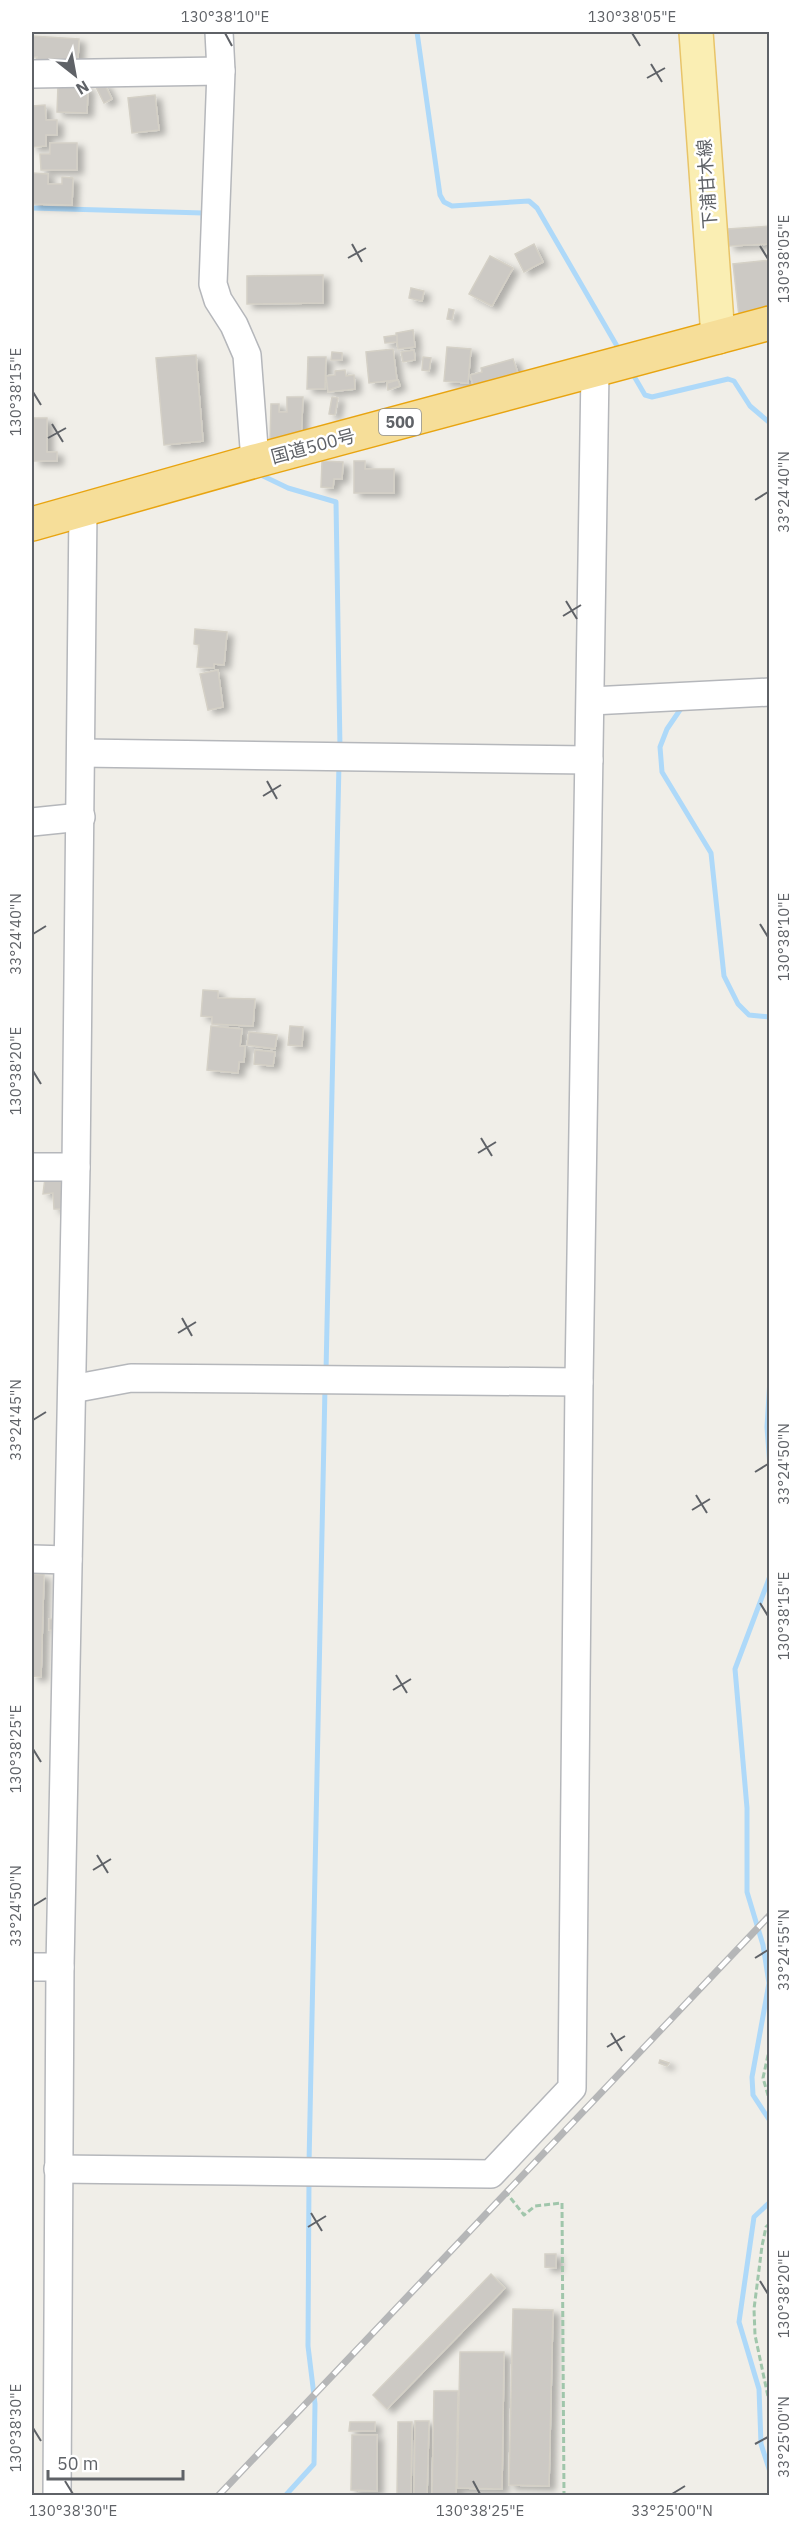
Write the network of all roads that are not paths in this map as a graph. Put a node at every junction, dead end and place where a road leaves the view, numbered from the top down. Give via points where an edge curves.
1 (219, 32) edge
2 (696, 32) edge
3 (220, 71) junction
4 (32, 74) edge
5 (770, 323) edge
6 (718, 337) junction
7 (595, 371) junction
8 (255, 461) junction
9 (83, 509) junction
10 (32, 524) edge
11 (770, 692) edge
12 (591, 701) junction
13 (81, 753) junction
14 (589, 759) junction
15 (81, 818) junction
16 (32, 822) edge
17 (32, 1167) edge
18 (76, 1167) junction
19 (579, 1382) junction
20 (72, 1389) junction
21 (32, 1560) edge
22 (68, 1560) junction
23 (32, 1967) edge
24 (60, 1967) junction
25 (58, 2169) junction
26 (57, 2496) edge

1 - 3 street
2 - 6 main road, 下浦甘木線
3 - 4 street
3 - 8 street via 213,284 247,355
5 - 6 highway, 国道500号 / 500
6 - 7 highway, 国道500号 / 500
7 - 8 highway, 国道500号 / 500
7 - 12 street
8 - 9 highway, 国道500号 / 500
9 - 10 highway, 国道500号 / 500
9 - 13 street
11 - 12 street
12 - 14 street
13 - 14 street
13 - 15 street
14 - 19 street
15 - 16 street
15 - 18 street
17 - 18 street
18 - 20 street
19 - 20 street via 131,1378
19 - 25 street via 573,2088 491,2174
20 - 22 street
21 - 22 street
22 - 24 street
23 - 24 street
24 - 25 street
25 - 26 street

